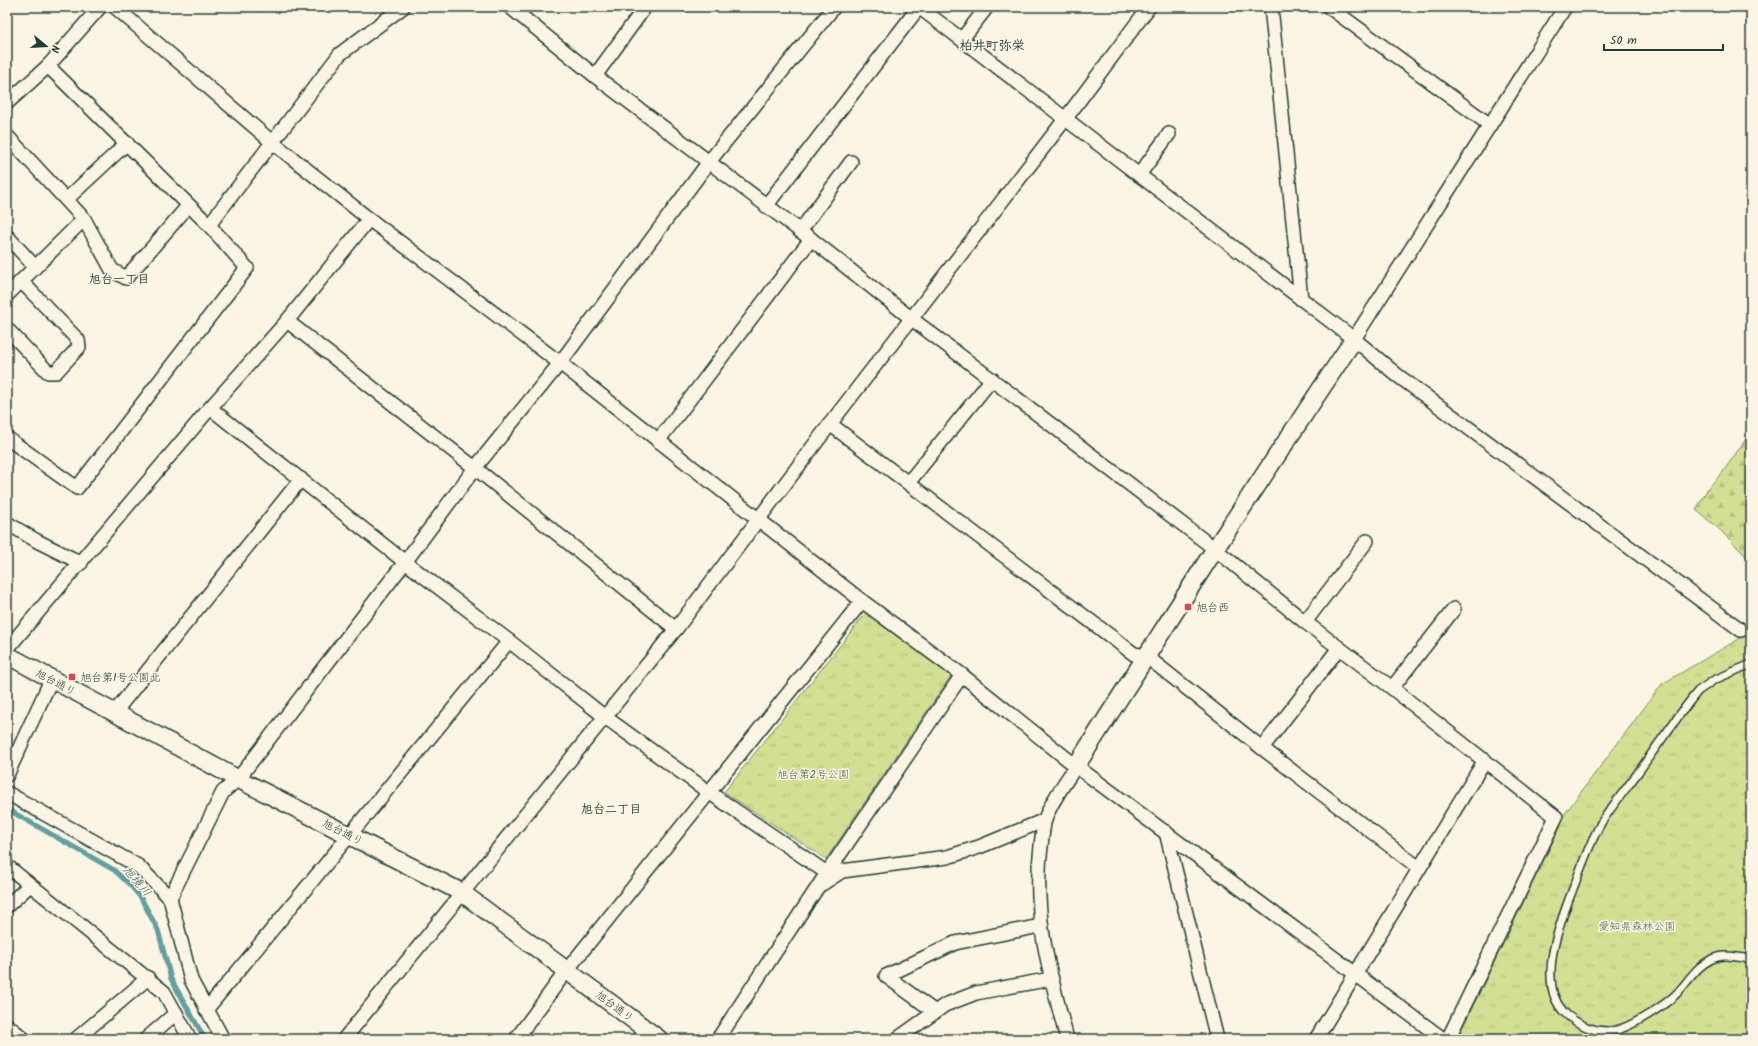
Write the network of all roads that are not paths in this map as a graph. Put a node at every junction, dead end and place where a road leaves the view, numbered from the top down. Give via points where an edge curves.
1 (100, 7) edge
2 (116, 7) edge
3 (402, 7) edge
4 (510, 7) edge
5 (645, 7) edge
6 (834, 7) edge
7 (919, 7) edge
8 (987, 7) edge
9 (1271, 7) edge
10 (1329, 7) edge
11 (1565, 7) edge
12 (1145, 9) edge
13 (962, 39) junction
14 (48, 66) junction
15 (595, 76) junction
16 (7, 103) edge
17 (1066, 118) junction
18 (1490, 125) junction
19 (1169, 134) dead end
20 (7, 136) edge
21 (272, 142) junction
22 (127, 143) junction
23 (851, 162) dead end
24 (708, 163) junction
25 (1140, 175) junction
26 (67, 199) junction
27 (188, 206) junction
28 (766, 206) junction
29 (84, 219) junction
30 (369, 220) junction
31 (208, 225) junction
32 (800, 231) junction
33 (7, 236) edge
34 (811, 239) junction
35 (35, 267) junction
36 (21, 281) junction
37 (7, 295) edge
38 (1301, 299) junction
39 (912, 319) junction
40 (287, 321) junction
41 (7, 329) edge
42 (1354, 339) junction
43 (560, 363) junction
44 (992, 379) junction
45 (210, 408) junction
46 (830, 424) junction
47 (7, 438) edge
48 (658, 441) junction
49 (475, 468) junction
50 (301, 479) junction
51 (908, 483) junction
52 (758, 520) junction
53 (7, 523) edge
54 (1367, 541) dead end
55 (1216, 549) junction
56 (405, 562) junction
57 (81, 563) junction
58 (862, 601) junction
59 (1454, 610) dead end
60 (1305, 622) junction
61 (676, 628) junction
62 (1741, 630) dead end
63 (509, 641) junction
64 (1339, 648) junction
65 (7, 649) edge
66 (7, 655) edge
67 (1146, 656) junction
68 (1751, 664) edge
69 (962, 675) junction
70 (51, 680) junction
71 (1392, 688) junction
72 (114, 713) junction
73 (605, 717) junction
74 (1262, 748) junction
75 (1485, 760) junction
76 (1076, 766) junction
77 (7, 775) edge
78 (238, 779) junction
79 (7, 793) edge
80 (710, 793) junction
81 (1045, 820) junction
82 (1166, 832) junction
83 (350, 836) junction
84 (7, 866) edge
85 (1419, 868) junction
86 (827, 873) junction
87 (30, 885) junction
88 (821, 885) junction
89 (461, 892) junction
90 (170, 898) junction
91 (7, 906) edge
92 (1040, 926) junction
93 (1751, 959) edge
94 (567, 970) junction
95 (1355, 975) junction
96 (148, 978) junction
97 (1051, 979) junction
98 (206, 1010) junction
99 (935, 1012) junction
100 (176, 1013) junction
101 (7, 1025) edge
102 (24, 1039) edge
103 (76, 1039) edge
104 (146, 1039) edge
105 (190, 1039) edge
106 (223, 1039) edge
107 (344, 1039) edge
108 (516, 1039) edge
109 (659, 1039) edge
110 (718, 1039) edge
111 (897, 1039) edge
112 (1067, 1039) edge
113 (1217, 1039) edge
114 (1316, 1039) edge
115 (1443, 1039) edge
116 (1448, 1039) edge

1 - 14 street
2 - 21 street
3 - 21 street via 340,54
4 - 15 street
5 - 15 street
6 - 24 street
7 - 13 street
7 - 28 street
8 - 13 street
9 - 38 street
10 - 18 street
11 - 18 street
12 - 17 street
13 - 17 street
14 - 16 street
14 - 22 street
15 - 24 street
17 - 25 street
17 - 39 street
18 - 42 street
19 - 25 street
20 - 26 street
21 - 30 street
21 - 31 street
22 - 26 street
22 - 27 street
23 - 32 street
24 - 28 street
24 - 43 street
25 - 38 street
26 - 29 street
27 - 29 street via 126,278 112,270
27 - 31 street
28 - 32 street
29 - 35 street
30 - 40 street
30 - 43 street
31 - 47 street via 247,268 77,488
32 - 34 street
33 - 35 street
34 - 39 street
34 - 48 street
35 - 36 street
36 - 37 street
36 - 41 street via 78,340 79,347 56,372 48,372
38 - 42 street
39 - 44 street
39 - 46 street
40 - 45 street
40 - 49 street
42 - 55 street
42 - 62 street via 1397,375
43 - 48 street
43 - 49 street
44 - 51 street
44 - 55 street
45 - 50 street
45 - 57 street
46 - 51 street
46 - 52 street
48 - 52 street
49 - 56 street
49 - 61 street
50 - 56 street
50 - 72 street
51 - 67 street via 1134,654
52 - 58 street
52 - 61 street
53 - 57 street
54 - 60 street
55 - 60 street
55 - 67 street
56 - 63 street
56 - 78 street
57 - 65 street
58 - 69 street
58 - 80 street
59 - 71 street
60 - 64 street
61 - 73 street
63 - 73 street
63 - 83 street
64 - 71 street
64 - 74 street
66 - 70 street, 旭台通り
67 - 74 street
67 - 76 street
68 - 93 lane via 1714,680 1698,691 1601,824 1564,911 1554,945 1551,977 1561,1010 1573,1020 1588,1027 1598,1031 1612,1031 1633,1024 1670,1000 1691,975 1718,956
69 - 76 street
69 - 86 street
70 - 72 street, 旭台通り
70 - 77 street
71 - 75 street
72 - 78 street, 旭台通り
73 - 80 street
73 - 89 street
74 - 85 street
75 - 85 street
75 - 116 street via 1556,817
76 - 81 street via 1051,804
76 - 82 street
78 - 83 street, 旭台通り
78 - 90 street via 223,792
79 - 90 street via 138,866
80 - 86 street
80 - 94 street
81 - 88 street via 947,857 842,871
81 - 92 street via 1038,868
82 - 95 street
82 - 113 street
83 - 89 street, 旭台通り
83 - 98 street
84 - 87 street
85 - 95 street
86 - 88 street
87 - 91 street
87 - 96 street
88 - 110 street
89 - 94 street, 旭台通り
89 - 107 street
90 - 98 street via 191,980
92 - 97 street
92 - 99 street via 954,943 886,976
94 - 108 street
94 - 109 street, 旭台通り
95 - 114 street
95 - 115 street
96 - 100 street via 164,992
96 - 103 street
97 - 99 street via 976,993
97 - 112 street
98 - 106 street
99 - 111 street
100 - 104 street
100 - 105 street
101 - 102 street

